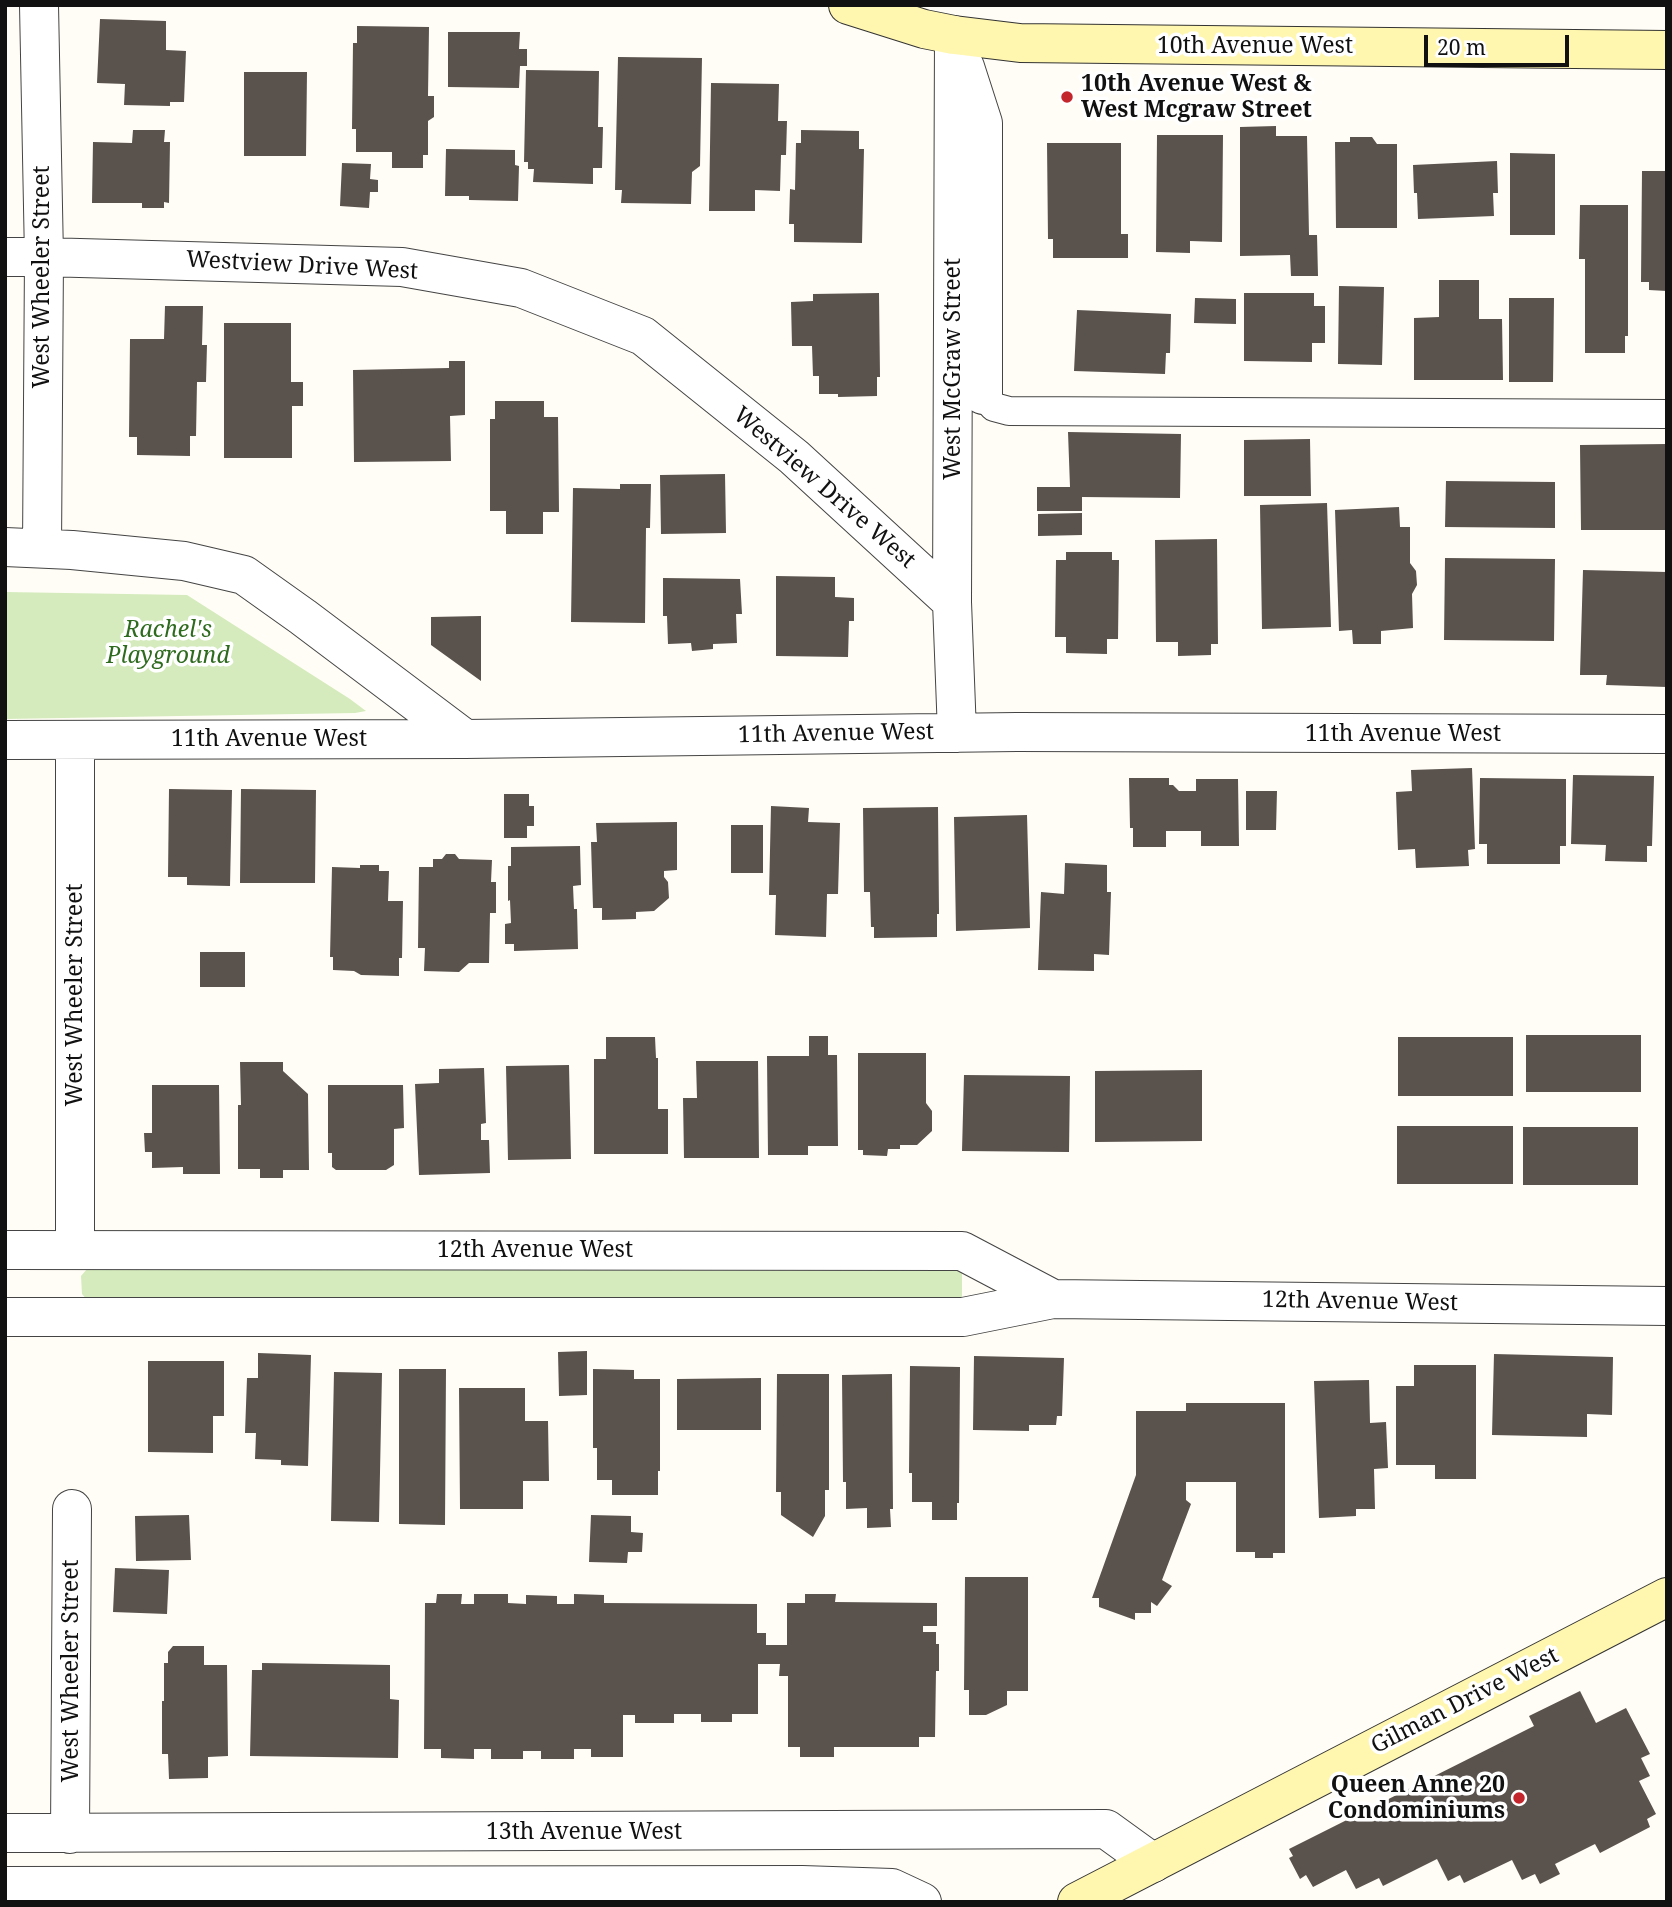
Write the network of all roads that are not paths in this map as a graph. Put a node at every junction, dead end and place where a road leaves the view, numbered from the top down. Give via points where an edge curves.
1 (39, 5) edge
2 (848, 5) edge
3 (957, 20) edge
4 (1667, 50) edge
5 (5, 257) edge
6 (44, 257) junction
7 (983, 395) joint
8 (1667, 414) edge
9 (23, 548) edge
10 (952, 602) junction
11 (957, 733) junction
12 (1667, 734) edge
13 (465, 739) junction
14 (5, 740) edge
15 (75, 740) junction
16 (5, 1250) edge
17 (75, 1250) junction
18 (1053, 1299) junction
19 (1667, 1306) edge
20 (5, 1317) edge
21 (72, 1509) dead end
22 (1667, 1597) edge
23 (5, 1833) edge
24 (70, 1834) junction
25 (1153, 1863) junction
26 (5, 1886) edge
27 (786, 1893) edge
28 (922, 1902) edge
29 (1077, 1902) edge

1 - 6 street, West Wheeler Street
2 - 3 street, 10th Avenue West via 924,29
3 - 4 street, 10th Avenue West via 1020,43
3 - 7 street via 983,123
3 - 10 street, West McGraw Street
5 - 6 street, Westview Drive West
6 - 9 street, West Wheeler Street
6 - 10 street, Westview Drive West via 402,267 521,288 643,336 794,457
7 - 8 lane via 994,407 1009,411
9 - 13 street via 184,561 244,575
10 - 11 street, West McGraw Street
11 - 12 street, 11th Avenue West
11 - 13 street, 11th Avenue West
13 - 15 street, 11th Avenue West
14 - 15 street, 11th Avenue West
15 - 17 street, West Wheeler Street
16 - 17 street, 12th Avenue West
17 - 18 street, 12th Avenue West via 962,1251
18 - 19 street, 12th Avenue West
18 - 20 street, 12th Avenue West via 963,1317
21 - 24 street, West Wheeler Street
22 - 25 street, Gilman Drive West
23 - 24 street, 13th Avenue West
24 - 25 street, 13th Avenue West via 1106,1829
25 - 29 street, Gilman Drive West
26 - 27 street
27 - 28 street via 891,1888

